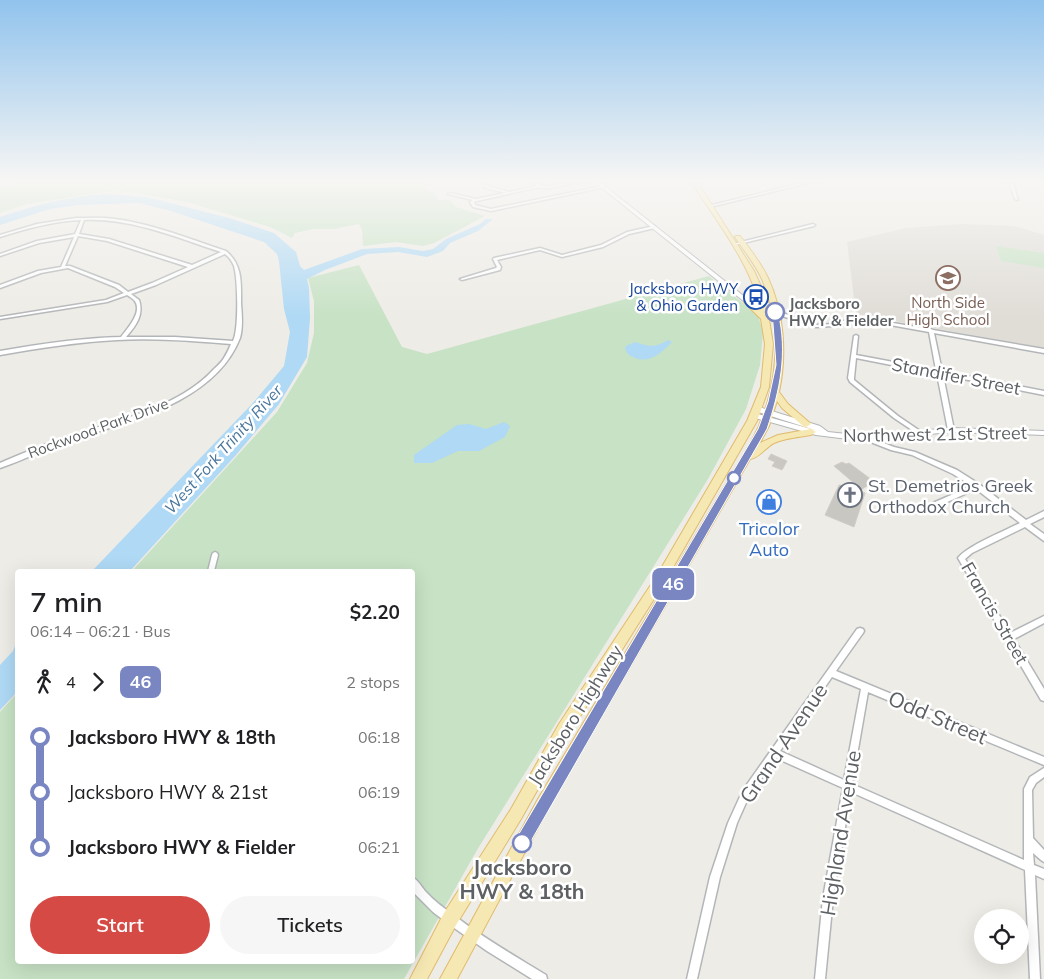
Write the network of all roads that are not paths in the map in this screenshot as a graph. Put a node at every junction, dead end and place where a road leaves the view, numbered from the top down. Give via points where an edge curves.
1 (42, 226) edge
2 (80, 226) edge
3 (137, 226) edge
4 (727, 226) edge
5 (810, 226) edge
6 (654, 227) joint
7 (77, 234) junction
8 (0, 236) edge
9 (738, 243) junction
10 (225, 252) junction
11 (0, 255) edge
12 (63, 267) junction
13 (192, 267) junction
14 (462, 279) dead end
15 (0, 287) edge
16 (130, 293) junction
17 (741, 297) junction
18 (748, 302) junction
19 (769, 308) junction
20 (0, 318) edge
21 (931, 330) junction
22 (856, 336) dead end
23 (123, 337) junction
24 (235, 344) junction
25 (1044, 351) edge
26 (0, 353) edge
27 (854, 356) junction
28 (939, 372) junction
29 (775, 392) junction
30 (1044, 393) edge
31 (762, 414) junction
32 (808, 428) junction
33 (951, 430) junction
34 (920, 432) junction
35 (1044, 433) edge
36 (868, 438) junction
37 (0, 466) edge
38 (739, 470) junction
39 (977, 486) junction
40 (920, 511) dead end
41 (1044, 514) edge
42 (1026, 524) junction
43 (1044, 538) edge
44 (215, 554) dead end
45 (211, 569) edge
46 (652, 591) junction
47 (664, 598) junction
48 (1044, 620) edge
49 (860, 631) dead end
50 (1008, 638) junction
51 (831, 673) junction
52 (865, 687) junction
53 (1044, 697) edge
54 (774, 753) junction
55 (1044, 761) edge
56 (1044, 772) edge
57 (848, 786) junction
58 (1028, 840) junction
59 (1044, 857) edge
60 (1030, 869) junction
61 (1044, 874) edge
62 (415, 886) edge
63 (450, 919) junction
64 (472, 934) junction
65 (418, 979) edge
66 (448, 979) edge
67 (542, 979) edge
68 (692, 979) edge
69 (820, 979) edge
70 (1035, 979) edge

1 - 8 street
2 - 7 street
3 - 10 street
4 - 9 main road, Jacksboro Highway
5 - 9 street
6 - 14 street via 562,256 540,249 495,259 498,269
6 - 17 street
7 - 11 street via 38,242
7 - 12 street
7 - 13 street via 108,240
9 - 19 main road, Jacksboro Highway via 765,279
10 - 13 street
10 - 24 street, Rockwood Park Drive via 235,261 238,278 239,327
12 - 15 street via 22,277
12 - 16 street via 76,269
13 - 16 street
16 - 20 street via 107,301
16 - 23 street via 137,300 140,311
17 - 18 street
17 - 19 street
18 - 19 main road
18 - 19 street
19 - 21 street via 816,326 857,318
19 - 29 main road, Jacksboro Highway via 778,325 780,365
19 - 31 main road, Jacksboro Highway via 768,364
21 - 25 street
21 - 28 street
22 - 27 street
23 - 24 street via 187,338
23 - 26 street
24 - 37 street, Rockwood Park Drive via 216,372 178,397 139,415 63,440
27 - 28 street, Standifer Street
27 - 34 street via 852,381
28 - 30 street, Standifer Street
28 - 33 street
29 - 31 main road, Jacksboro Highway
29 - 32 main road
31 - 32 street, Northwest 21st Street
31 - 38 main road, Jacksboro Highway
31 - 46 main road, Jacksboro Highway
32 - 36 street, Northwest 21st Street via 818,428 827,434
32 - 38 main road via 766,442
33 - 34 street, Northwest 21st Street
33 - 35 street, Northwest 21st Street
34 - 36 street, Northwest 21st Street
36 - 39 street via 942,465
38 - 47 main road, Jacksboro Highway
39 - 40 street
39 - 42 street
41 - 42 street, Francis Street
42 - 43 street
42 - 50 street, Francis Street via 961,558
44 - 45 street
46 - 47 main road
46 - 63 main road, Jacksboro Highway via 564,729 516,814
47 - 64 main road, Jacksboro Highway via 543,804
48 - 50 street
49 - 51 street, Grand Avenue
50 - 53 street, Francis Street
51 - 52 street, Odd Street
51 - 54 street, Grand Avenue
52 - 55 street, Odd Street
52 - 57 street, Highland Avenue
54 - 57 street
54 - 68 street, Grand Avenue via 746,793 733,823 716,876
56 - 58 street via 1033,780 1028,789
57 - 60 street
57 - 69 street, Highland Avenue via 828,898
58 - 59 street
58 - 60 street
60 - 61 street
60 - 70 street
62 - 63 street
63 - 64 street
63 - 65 main road, Jacksboro Highway
64 - 66 main road, Jacksboro Highway
64 - 67 street

